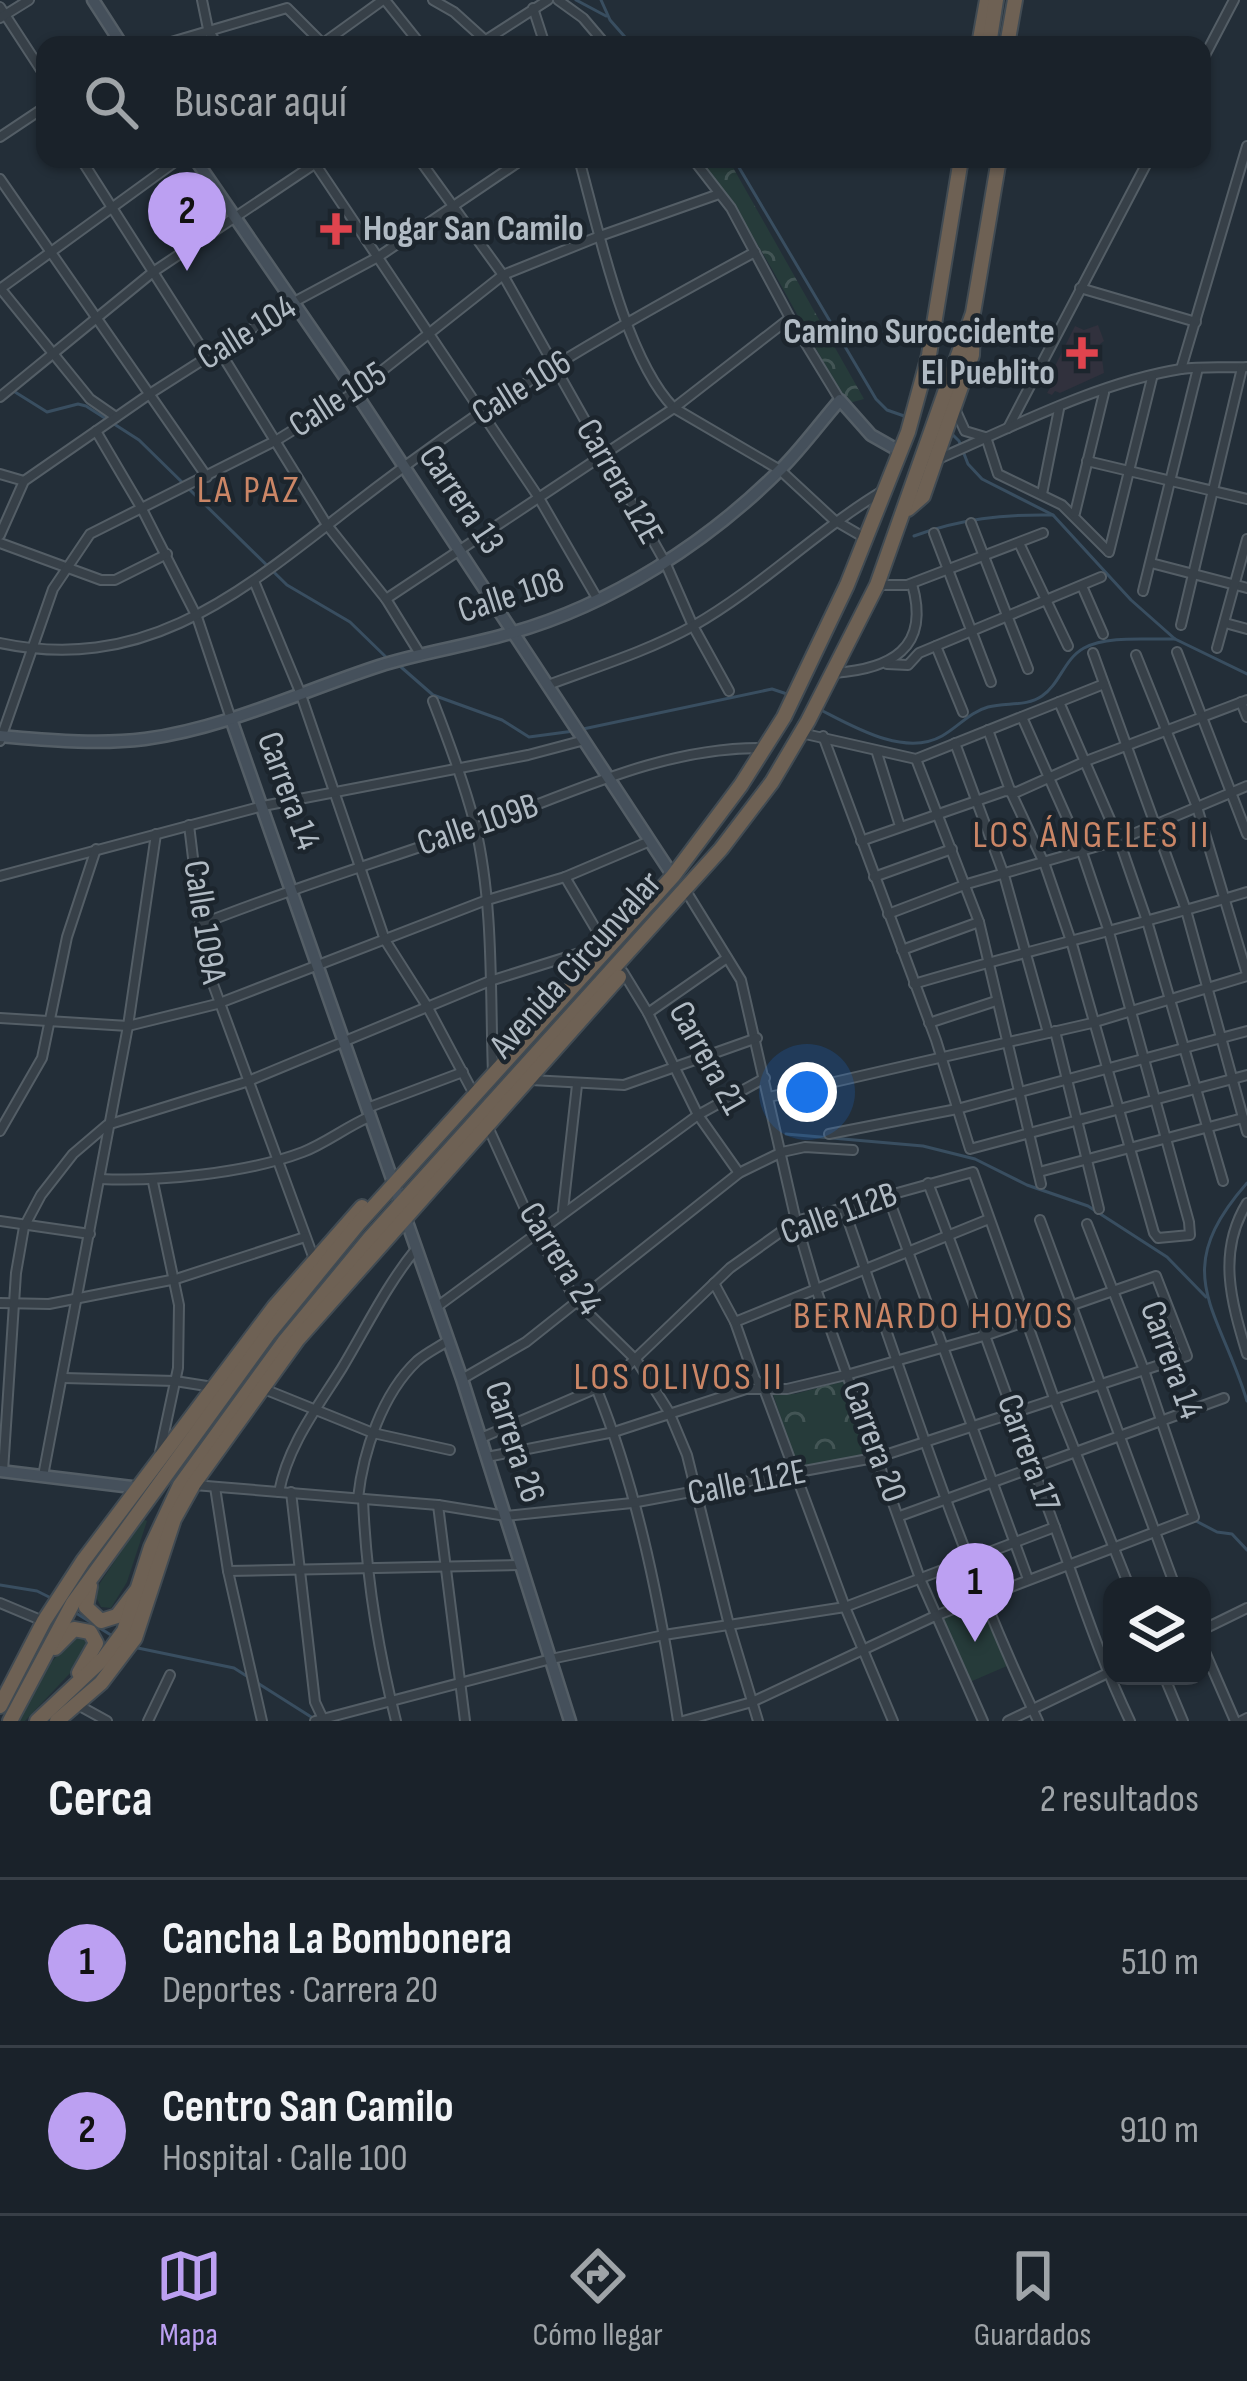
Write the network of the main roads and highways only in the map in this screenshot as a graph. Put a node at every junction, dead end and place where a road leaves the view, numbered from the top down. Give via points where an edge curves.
1 (986, 0) edge
2 (996, 0) edge
3 (1018, 0) edge
4 (980, 36) edge
5 (990, 36) edge
6 (1012, 36) edge
7 (963, 168) edge
8 (988, 168) edge
9 (998, 168) edge
10 (992, 206) junction
11 (974, 313) junction
12 (944, 419) junction
13 (941, 446) junction
14 (905, 512) junction
15 (641, 940) junction
16 (396, 1183) junction
17 (404, 1209) junction
18 (98, 1565) junction
19 (139, 1587) junction
20 (63, 1604) junction
21 (126, 1640) junction
22 (30, 1681) junction
23 (62, 1695) junction
24 (0, 1706) edge
25 (10, 1721) edge
26 (38, 1721) edge
27 (57, 1721) edge

1 - 4 highway
2 - 5 highway
3 - 6 highway
7 - 16 highway, Avenida Circunvalar via 916,409 805,679 674,877
8 - 10 highway
9 - 10 highway, Avenida Circunvalar
10 - 11 highway, Avenida Circunvalar
11 - 12 highway, Avenida Circunvalar
11 - 12 highway via 972,355
12 - 13 highway, Avenida Circunvalar
13 - 14 highway, Avenida Circunvalar
13 - 14 highway via 923,496
14 - 15 highway, Avenida Circunvalar via 811,729
15 - 17 highway, Avenida Circunvalar
15 - 17 highway via 530,1080
16 - 18 highway, Avenida Circunvalar via 269,1333
16 - 20 highway via 314,1259
17 - 19 highway, Avenida Circunvalar via 326,1289 188,1472
17 - 21 highway via 193,1485 168,1534 148,1609
18 - 19 highway via 86,1599 94,1618 117,1616
18 - 20 highway, Avenida Circunvalar
19 - 21 highway, Avenida Circunvalar
20 - 22 highway, Avenida Circunvalar
20 - 24 highway via 44,1621
21 - 23 highway, Avenida Circunvalar
21 - 27 highway via 100,1683
22 - 23 highway via 69,1631 83,1629 94,1637 94,1651
22 - 25 highway, Avenida Circunvalar
23 - 26 highway, Avenida Circunvalar

